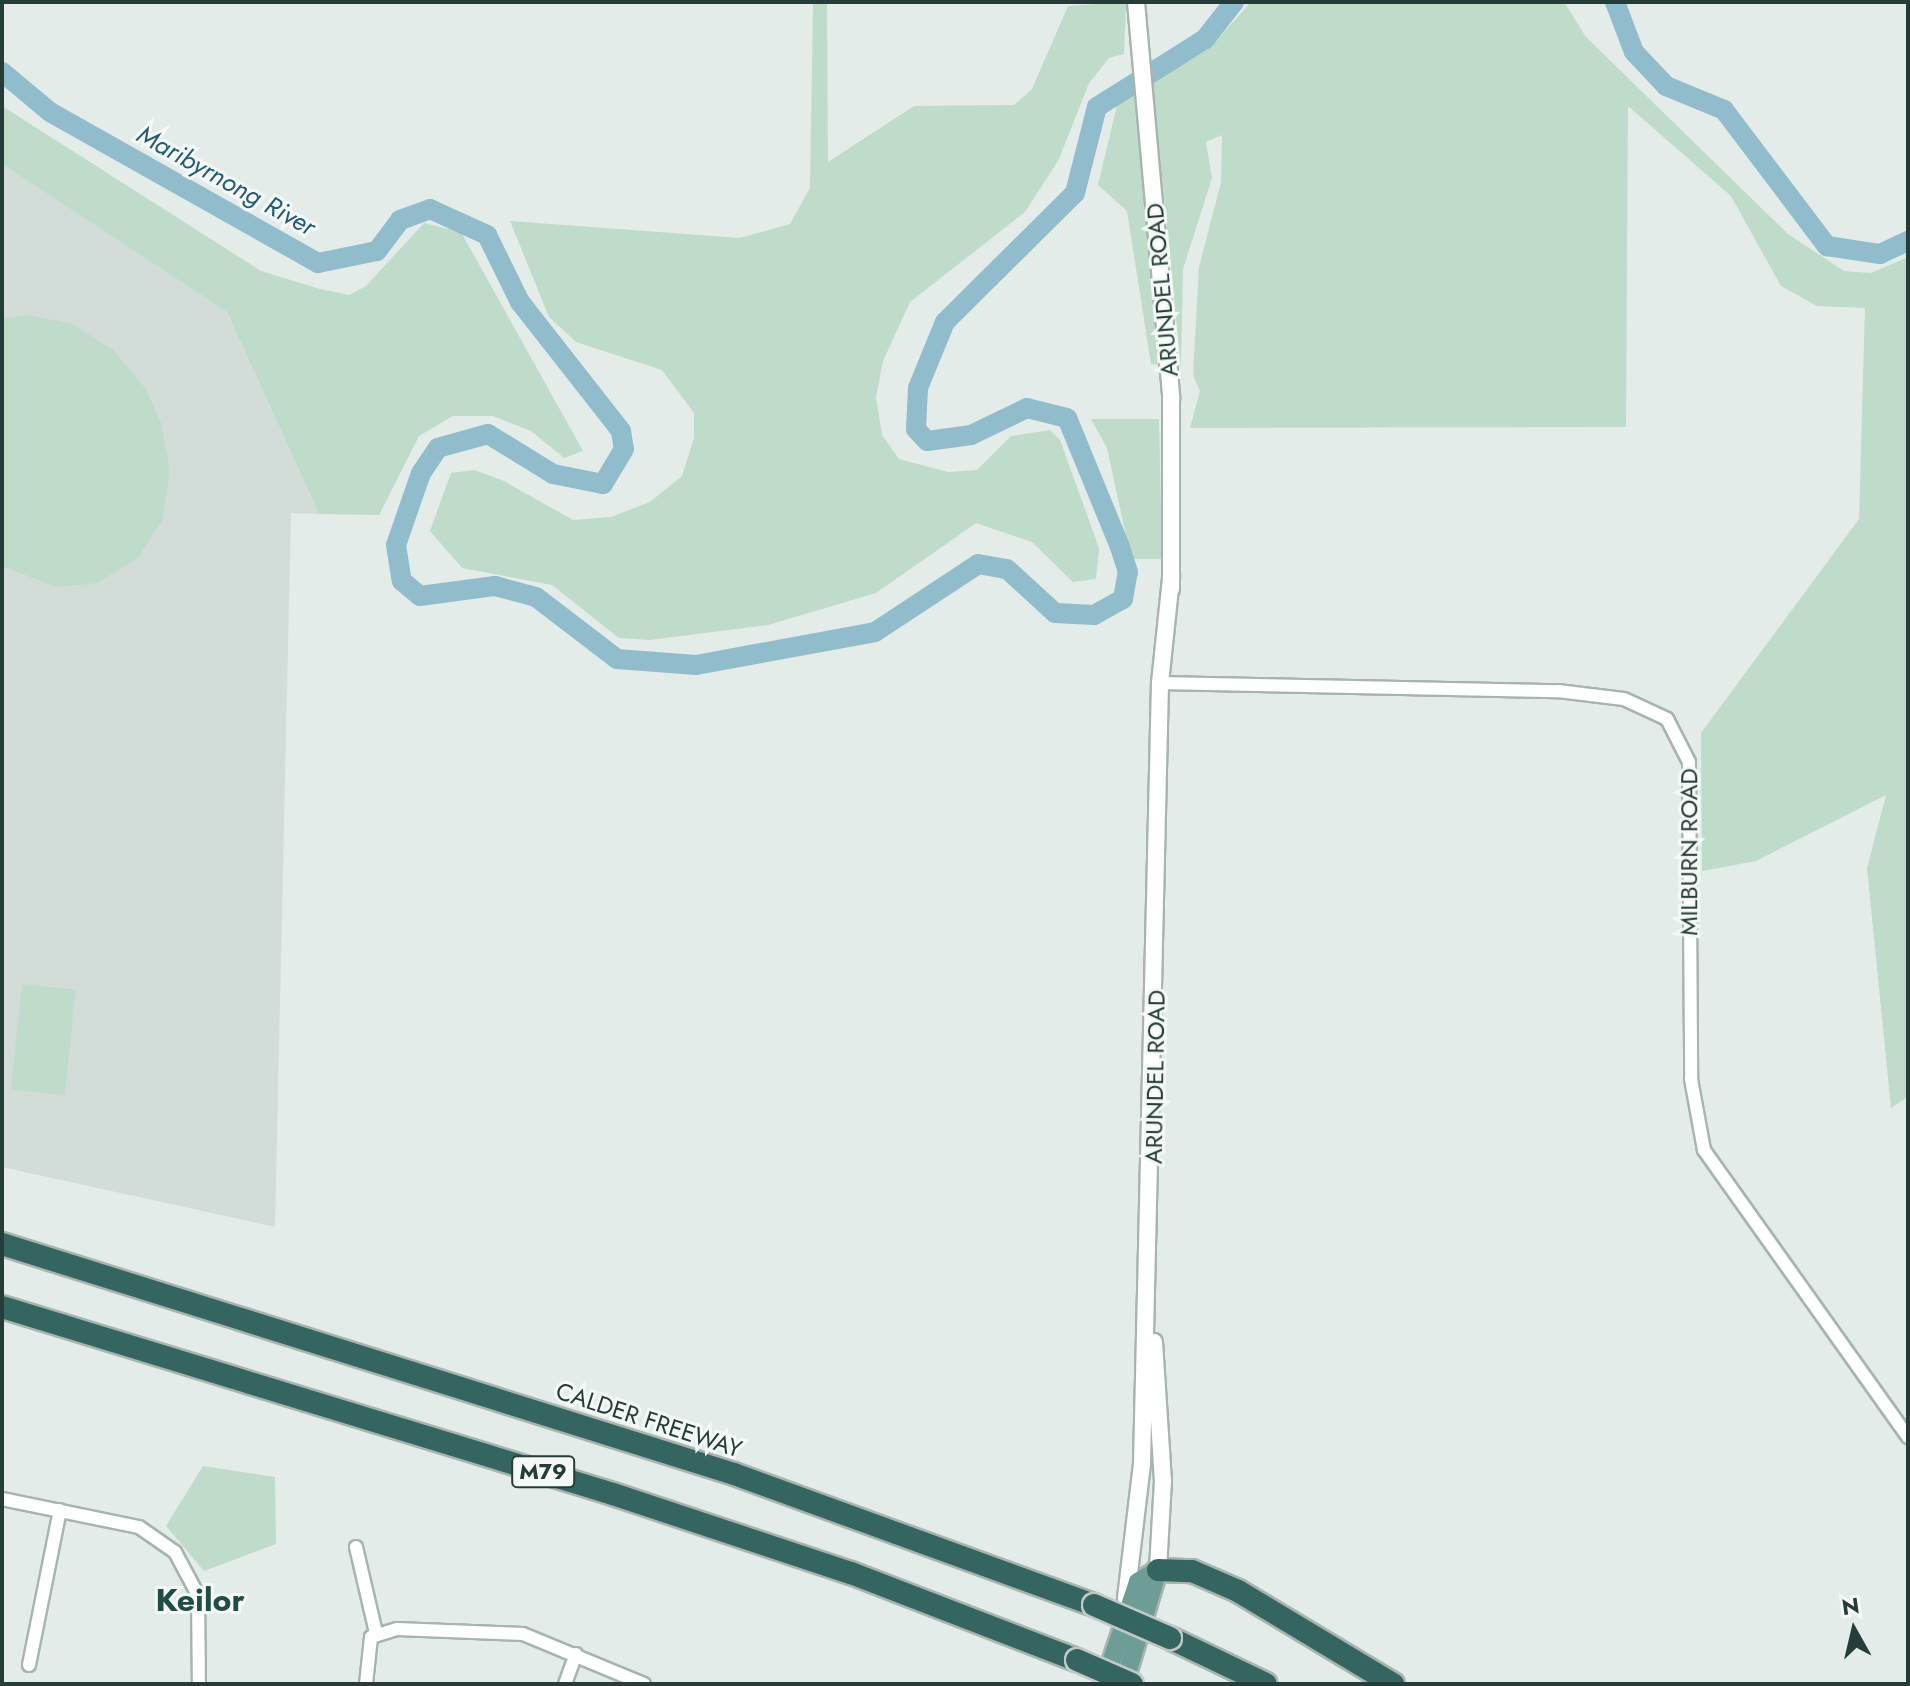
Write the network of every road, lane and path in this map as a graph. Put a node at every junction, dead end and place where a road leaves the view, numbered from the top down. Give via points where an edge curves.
1 (1136, 9) edge
2 (1165, 683) junction
3 (2, 1244) edge
4 (1151, 1265) junction
5 (2, 1307) edge
6 (1908, 1437) edge
7 (2, 1499) edge
8 (60, 1510) junction
9 (356, 1547) dead end
10 (1158, 1570) junction
11 (372, 1638) junction
12 (576, 1654) junction
13 (29, 1665) dead end
14 (199, 1684) edge
15 (366, 1684) edge
16 (565, 1684) edge
17 (644, 1684) edge
18 (1103, 1684) edge
19 (1124, 1684) edge
20 (1132, 1684) edge
21 (1266, 1684) edge
22 (1393, 1684) edge

1 - 2 street, ARUNDEL ROAD via 1172,406
2 - 4 street, ARUNDEL ROAD
2 - 6 street, MILBURN ROAD via 1558,691 1624,699 1667,719 1689,762 1691,1082 1704,1150
3 - 21 highway, CALDER FREEWAY / M79, bridge via 749,1479 1094,1605
4 - 10 street, ARUNDEL ROAD via 1163,1480
4 - 18 street, ARUNDEL ROAD via 1129,1583
5 - 20 highway, M79, bridge via 613,1494 851,1573
7 - 8 street
8 - 13 street
8 - 14 street via 139,1527 182,1560 200,1608
9 - 11 street
10 - 18 main road via 1138,1582
10 - 19 main road
10 - 22 highway via 1192,1571 1238,1591
11 - 12 street via 498,1631
11 - 15 street
12 - 16 street
12 - 17 street

